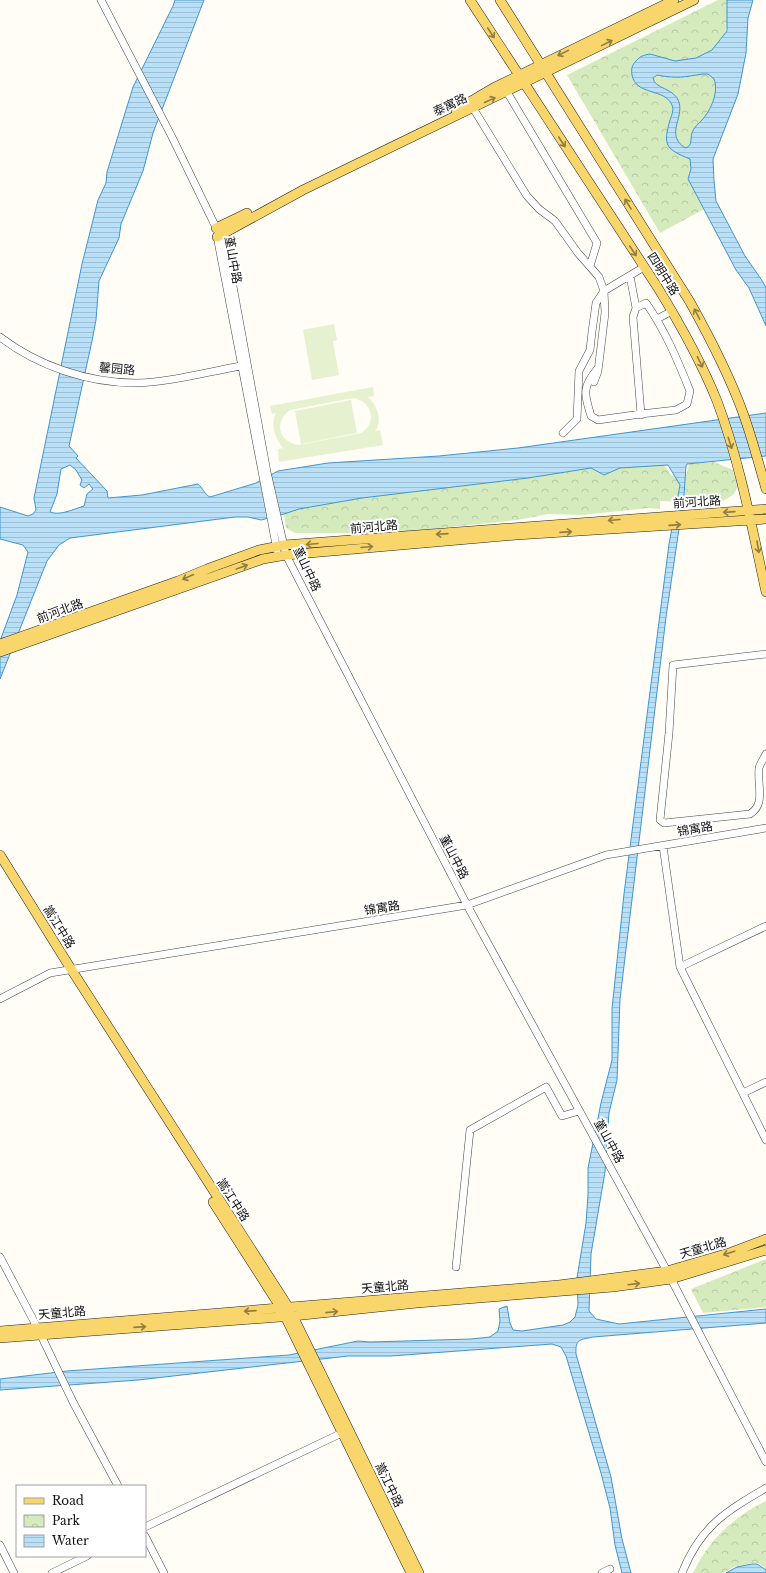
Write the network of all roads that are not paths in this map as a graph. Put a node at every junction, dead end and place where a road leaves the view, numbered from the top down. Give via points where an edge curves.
1 (101, 0) edge
2 (470, 0) edge
3 (500, 0) edge
4 (674, 0) edge
5 (694, 0) edge
6 (541, 64) junction
7 (546, 72) junction
8 (519, 75) junction
9 (524, 83) junction
10 (507, 92) junction
11 (473, 108) junction
12 (218, 233) junction
13 (590, 266) junction
14 (644, 267) junction
15 (630, 276) junction
16 (604, 290) junction
17 (636, 308) junction
18 (672, 312) junction
19 (657, 320) junction
20 (0, 336) edge
21 (241, 366) junction
22 (598, 368) junction
23 (594, 382) dead end
24 (641, 414) junction
25 (563, 432) dead end
26 (264, 472) junction
27 (766, 489) edge
28 (766, 509) edge
29 (749, 510) junction
30 (766, 519) edge
31 (752, 520) junction
32 (653, 522) junction
33 (281, 551) junction
34 (766, 592) edge
35 (21, 641) junction
36 (0, 644) edge
37 (0, 652) edge
38 (766, 654) edge
39 (766, 754) edge
40 (766, 828) edge
41 (663, 846) junction
42 (0, 855) edge
43 (0, 867) edge
44 (467, 905) junction
45 (766, 926) edge
46 (680, 967) junction
47 (68, 969) junction
48 (0, 999) edge
49 (766, 1082) edge
50 (743, 1094) junction
51 (579, 1111) junction
52 (766, 1140) edge
53 (766, 1239) edge
54 (766, 1250) edge
55 (0, 1257) edge
56 (456, 1267) dead end
57 (669, 1275) junction
58 (596, 1284) junction
59 (287, 1312) junction
60 (0, 1331) edge
61 (36, 1332) junction
62 (0, 1338) edge
63 (345, 1432) junction
64 (766, 1462) edge
65 (117, 1485) edge
66 (766, 1488) edge
67 (146, 1527) edge
68 (146, 1538) edge
69 (0, 1545) edge
70 (85, 1557) edge
71 (610, 1569) dead end
72 (14, 1573) edge
73 (52, 1573) edge
74 (164, 1573) edge
75 (411, 1573) edge
76 (419, 1573) edge
77 (602, 1573) edge
78 (682, 1573) edge

1 - 12 street, 堇山中路
2 -> 8 main road, 四明中路
3 - 6 main road, 四明中路
4 -> 6 main road, 泰寓路
7 -> 5 main road, 泰寓路
6 - 7 main road, 四明中路
6 - 8 main road, 泰寓路
7 - 9 main road, 泰寓路
27 -> 7 main road, 四明中路 via 743,413 713,345 690,302
8 - 9 main road, 四明中路
8 - 12 main road, 泰寓路
9 - 10 main road, 泰寓路
9 -> 14 main road, 四明中路
11 -> 10 main road, 泰寓路
10 - 13 street via 597,243
11 - 12 main road, 泰寓路
11 - 13 street via 527,196 555,221
12 - 21 street, 堇山中路
12 - 26 street, 堇山中路 via 226,248
13 - 16 street via 599,277
14 - 15 street
14 - 18 main road, 四明中路
15 - 16 street
15 - 17 street
16 - 22 street via 605,313
16 - 25 street via 596,303 590,350 579,370 577,419
17 - 19 street via 646,303
17 - 24 street via 632,317
18 - 19 street
18 -> 29 main road, 四明中路 via 704,372 722,417
19 - 24 street via 690,391 687,404 676,410
20 - 21 street, 馨园路 via 37,360 100,380 136,383
21 - 26 street, 堇山中路
22 - 23 street
22 - 24 street via 588,380 585,396 592,416 598,420
26 - 33 street, 堇山中路
28 - 29 main road, 前河北路
29 - 31 main road, 四明中路
29 -> 32 main road, 前河北路 via 692,514
30 - 31 main road, 前河北路
32 -> 31 main road, 前河北路 via 697,524
31 -> 34 main road, 四明中路
32 - 33 main road, 前河北路 via 516,535
33 - 35 main road, 前河北路
33 - 44 street, 堇山中路
35 - 36 main road, 前河北路
35 - 37 main road, 前河北路
38 - 39 street via 673,665 660,820 664,823 750,814 758,810 761,802 759,768
40 - 41 street, 锦寓路
41 - 44 street, 锦寓路 via 606,854
41 - 46 street
42 - 47 main road, 嵩江中路
43 - 47 main road, 嵩江中路
44 - 47 street, 锦寓路
44 - 51 street, 堇山中路
45 - 46 street
46 - 50 street
47 - 48 street, 锦寓路 via 50,973
47 - 59 main road, 嵩江中路
49 - 50 street
50 - 52 street
51 - 56 street via 562,1116 546,1087 470,1130
51 - 57 street, 堇山中路
53 -> 57 main road, 天童北路
54 - 57 main road
55 - 61 street
57 - 58 main road, 天童北路
57 - 64 street, 堇山中路
58 - 59 main road, 天童北路 via 559,1284
59 -> 58 main road via 569,1290
59 - 61 main road, 天童北路
59 - 63 main road, 嵩江中路
59 - 63 main road, 嵩江中路 via 324,1380
60 - 61 main road, 天童北路
61 - 62 main road, 天童北路
61 - 65 street
63 - 67 street
63 - 75 main road, 嵩江中路
63 - 76 main road, 嵩江中路
66 - 78 street via 730,1509 710,1528 700,1539
68 - 74 street
69 - 72 street
70 - 73 street
71 - 77 street

